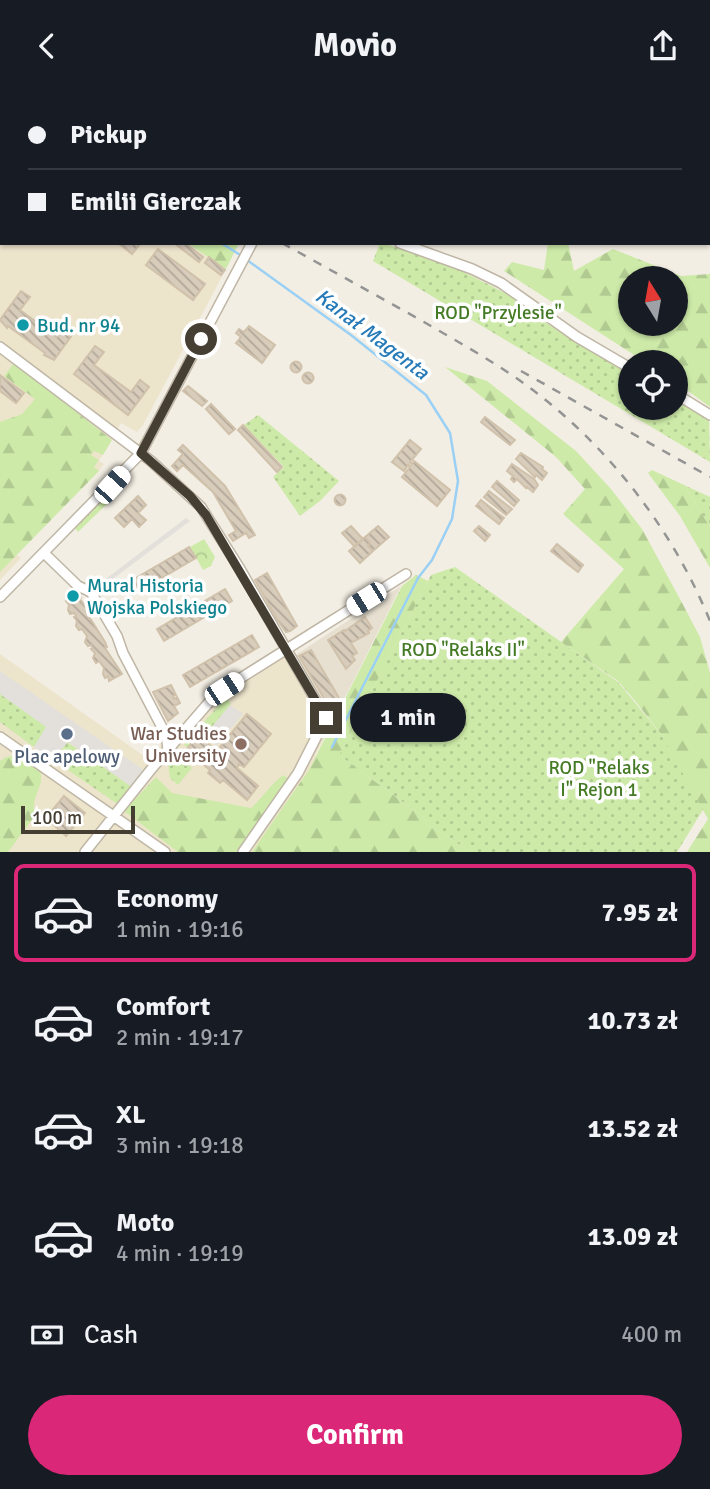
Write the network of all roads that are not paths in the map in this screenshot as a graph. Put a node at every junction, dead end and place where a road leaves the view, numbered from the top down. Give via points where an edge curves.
1 (251, 245) edge
2 (406, 245) edge
3 (0, 347) edge
4 (618, 361) edge
5 (688, 401) edge
6 (710, 415) edge
7 (141, 453) junction
8 (44, 553) junction
9 (407, 574) dead end
10 (0, 597) edge
11 (286, 649) junction
12 (166, 735) junction
13 (0, 737) edge
14 (178, 737) junction
15 (168, 749) junction
16 (113, 816) junction
17 (85, 852) edge
18 (165, 852) edge
19 (243, 852) edge

1 - 7 street
2 - 4 street via 502,283
3 - 7 street
5 - 6 street
7 - 8 street
7 - 11 street via 201,507
8 - 10 street
8 - 12 street via 78,586 91,592
9 - 11 street
11 - 14 street via 217,694
11 - 19 street via 326,718 298,773
12 - 14 street
12 - 15 street
13 - 16 street
14 - 15 street
15 - 16 street
16 - 17 street
16 - 18 street

